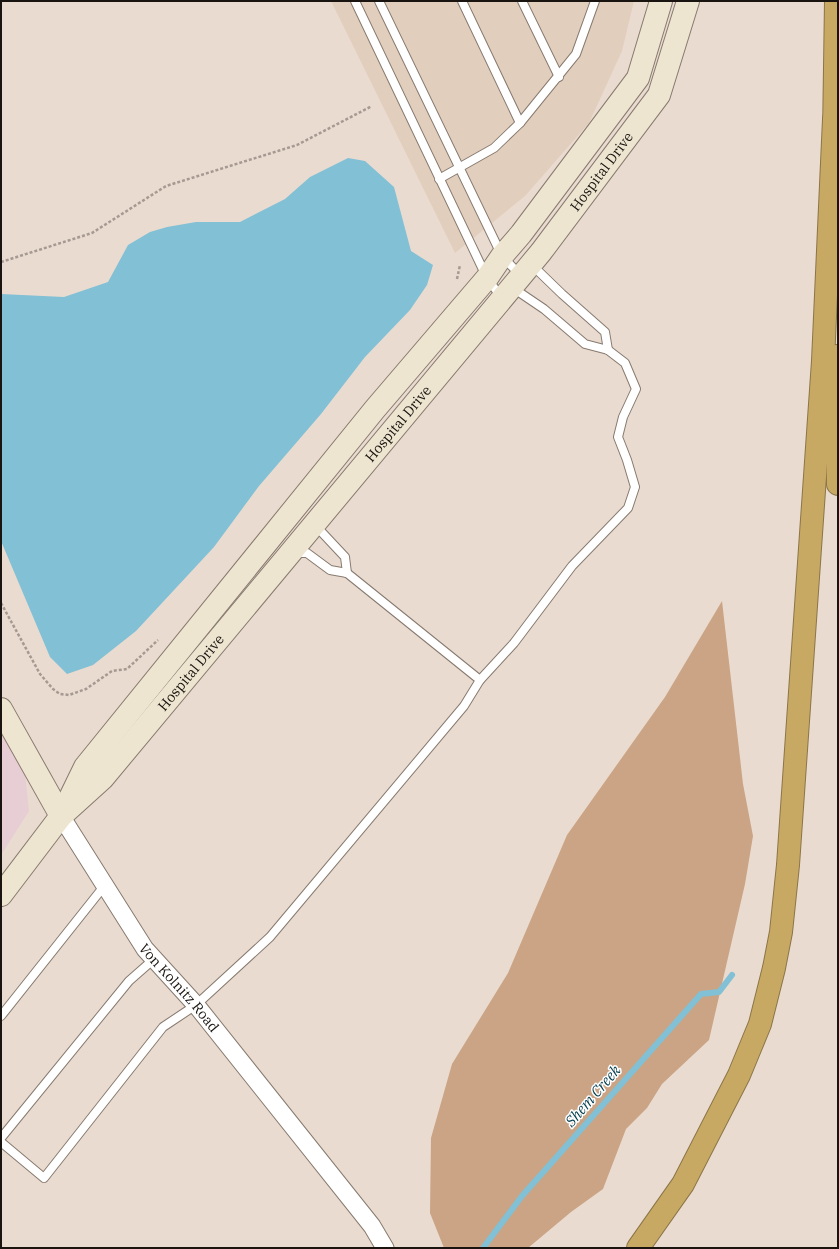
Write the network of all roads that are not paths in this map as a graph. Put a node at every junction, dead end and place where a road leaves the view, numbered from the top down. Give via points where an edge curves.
1 (355, 1) edge
2 (379, 1) edge
3 (462, 1) edge
4 (522, 1) edge
5 (595, 1) edge
6 (661, 1) edge
7 (688, 1) edge
8 (836, 1) edge
9 (559, 77) junction
10 (834, 119) junction
11 (520, 123) junction
12 (459, 168) junction
13 (440, 179) junction
14 (502, 256) junction
15 (487, 278) junction
16 (517, 282) junction
17 (608, 350) junction
18 (838, 484) edge
19 (314, 525) junction
20 (291, 554) junction
21 (347, 572) junction
22 (480, 680) junction
23 (1, 709) edge
24 (61, 816) junction
25 (105, 885) junction
26 (1, 895) edge
27 (154, 958) junction
28 (196, 1006) junction
29 (1, 1016) edge
30 (1, 1138) edge
31 (1, 1142) edge
32 (385, 1248) edge
33 (638, 1248) edge

1 - 13 lane
2 - 12 lane
3 - 11 lane
4 - 9 lane
5 - 9 lane via 576,54
6 - 14 street, Hospital Drive via 638,78
7 - 16 street, Hospital Drive via 659,95
8 - 10 highway
9 - 11 lane
10 - 18 highway
10 - 33 highway via 823,361 788,865 781,932 760,1024 739,1075 683,1184
11 - 12 lane via 494,148
12 - 13 lane
12 - 14 lane
13 - 15 lane
14 - 15 street, Hospital Drive
14 - 16 lane
15 - 16 lane
15 - 24 street, Hospital Drive via 375,409 85,767
16 - 17 lane via 585,344
16 - 17 lane via 562,294 605,332
16 - 19 street, Hospital Drive
17 - 22 lane via 625,363 636,389 623,416 618,437 635,486 628,508 572,566 514,643
19 - 20 street, Hospital Drive
19 - 21 lane via 345,557
20 - 21 lane via 307,553 330,570
20 - 24 street, Hospital Drive via 103,778
21 - 22 lane
22 - 28 lane via 464,706 270,937
23 - 24 street, Von Kolnitz Road
24 - 25 street, Von Kolnitz Road
24 - 26 street, Hospital Drive
25 - 27 street, Von Kolnitz Road
25 - 29 lane
27 - 28 street, Von Kolnitz Road
27 - 30 lane via 129,981
28 - 31 lane via 164,1027 44,1178
28 - 32 street, Von Kolnitz Road via 372,1226

